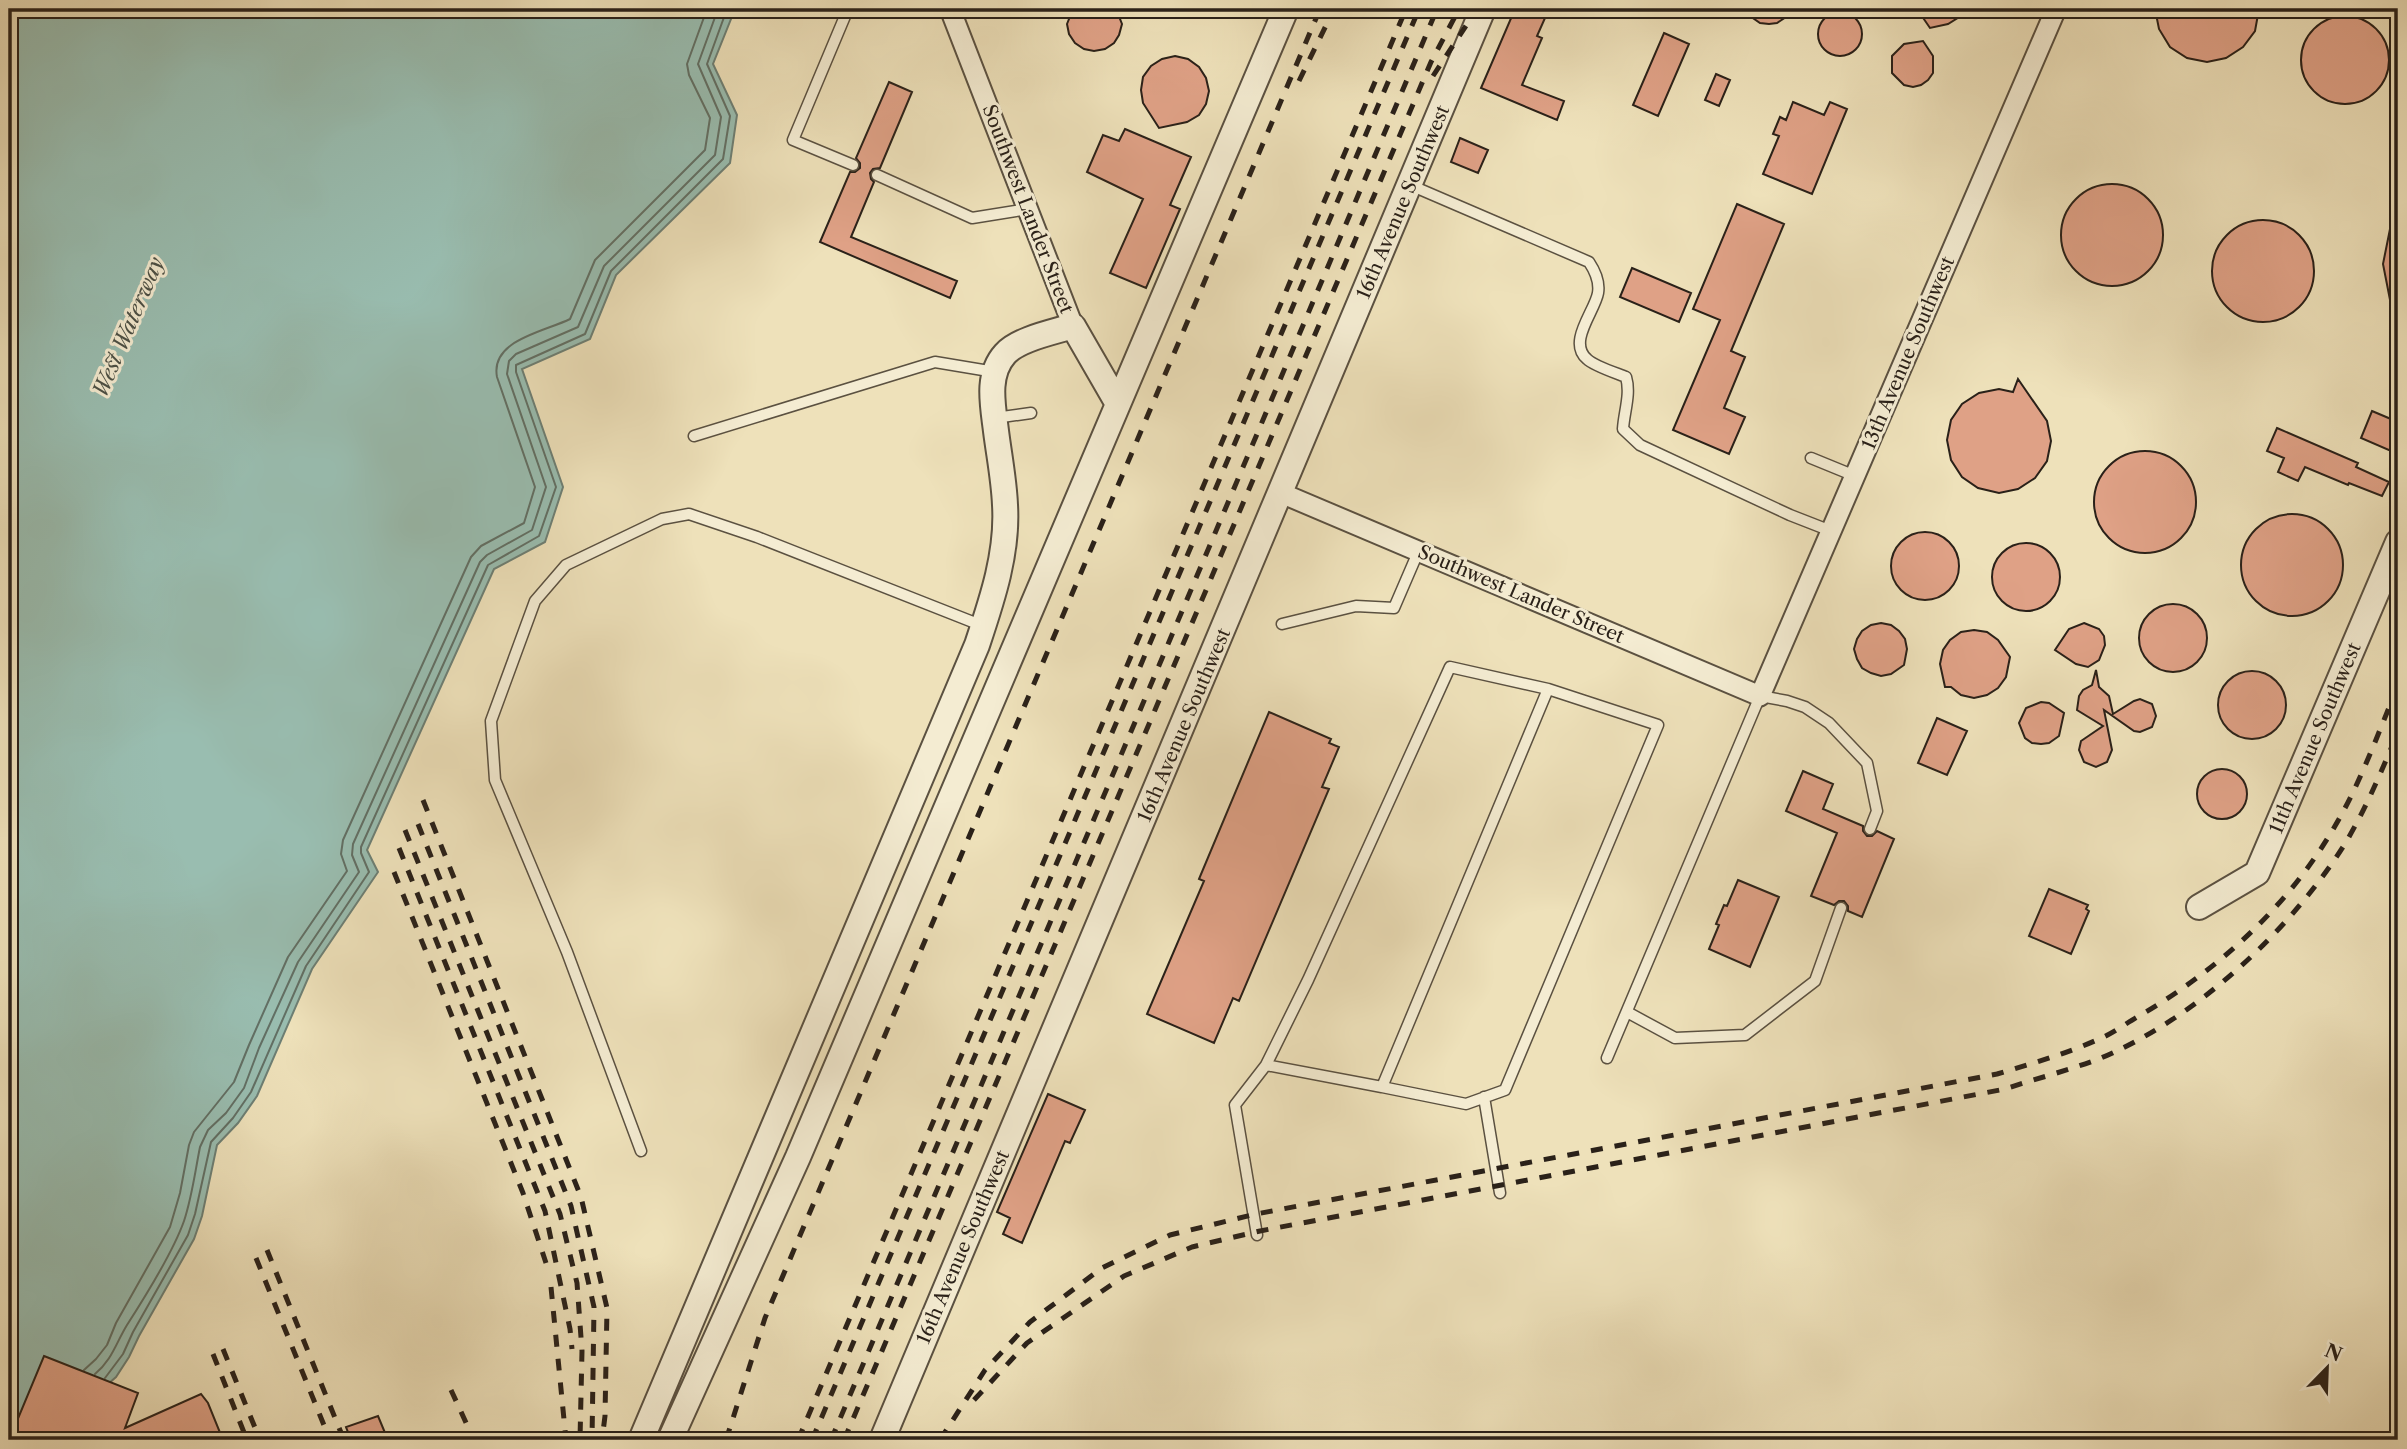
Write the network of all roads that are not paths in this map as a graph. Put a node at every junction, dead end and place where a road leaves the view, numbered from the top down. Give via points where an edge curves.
1 (848, 9) edge
2 (950, 9) edge
3 (1286, 9) edge
4 (1483, 9) edge
5 (2056, 9) edge
6 (853, 165) dead end
7 (877, 175) dead end
8 (1410, 185) junction
9 (1028, 209) junction
10 (1073, 326) junction
11 (995, 372) junction
12 (1118, 404) junction
13 (1031, 413) dead end
14 (994, 418) junction
15 (694, 436) dead end
16 (1811, 458) dead end
17 (1855, 476) junction
18 (1281, 493) junction
19 (1831, 531) junction
20 (2398, 542) edge
21 (1419, 550) junction
22 (1282, 624) dead end
23 (984, 626) junction
24 (1548, 689) junction
25 (1760, 696) junction
26 (1870, 829) dead end
27 (2199, 907) dead end
28 (1841, 908) dead end
29 (1627, 1012) junction
30 (1607, 1058) dead end
31 (1266, 1065) junction
32 (1382, 1087) junction
33 (1484, 1097) junction
34 (641, 1151) dead end
35 (1500, 1194) dead end
36 (1257, 1235) dead end
37 (641, 1440) edge
38 (670, 1440) edge
39 (882, 1440) edge

1 - 6 lane via 793,140
2 - 9 street, Southwest Lander Street
3 - 12 street
4 - 8 street, 16th Avenue Southwest
5 - 17 street, 13th Avenue Southwest
7 - 9 lane via 972,218
8 - 18 street, 16th Avenue Southwest
8 - 19 lane via 1589,262 1597,273 1598,293 1580,347 1586,359 1626,377 1630,390 1623,429 1640,445
9 - 10 street, Southwest Lander Street
10 - 11 street via 1020,344 1005,354
10 - 12 street, Southwest Lander Street
11 - 14 street
11 - 15 lane via 935,362
12 - 38 street via 798,1157
13 - 14 lane
14 - 23 street via 1006,506 1003,553
16 - 17 lane
17 - 19 street, 13th Avenue Southwest
18 - 21 street, Southwest Lander Street
18 - 39 street, 16th Avenue Southwest
19 - 25 street, 13th Avenue Southwest
20 - 27 street, 11th Avenue Southwest via 2257,873
21 - 22 lane via 1394,608 1356,606
21 - 25 street, Southwest Lander Street
23 - 34 lane via 689,514 662,519 566,565 535,601 491,721 495,780 567,952
23 - 37 street
24 - 31 lane via 1450,667
24 - 32 lane
24 - 33 lane via 1658,725 1505,1090
25 - 26 lane via 1805,707 1829,723 1867,763 1877,811
25 - 29 lane
28 - 29 lane via 1815,981 1745,1035 1675,1038
29 - 30 lane
31 - 32 lane
31 - 36 lane via 1236,1105
32 - 33 lane via 1466,1104
33 - 35 lane

